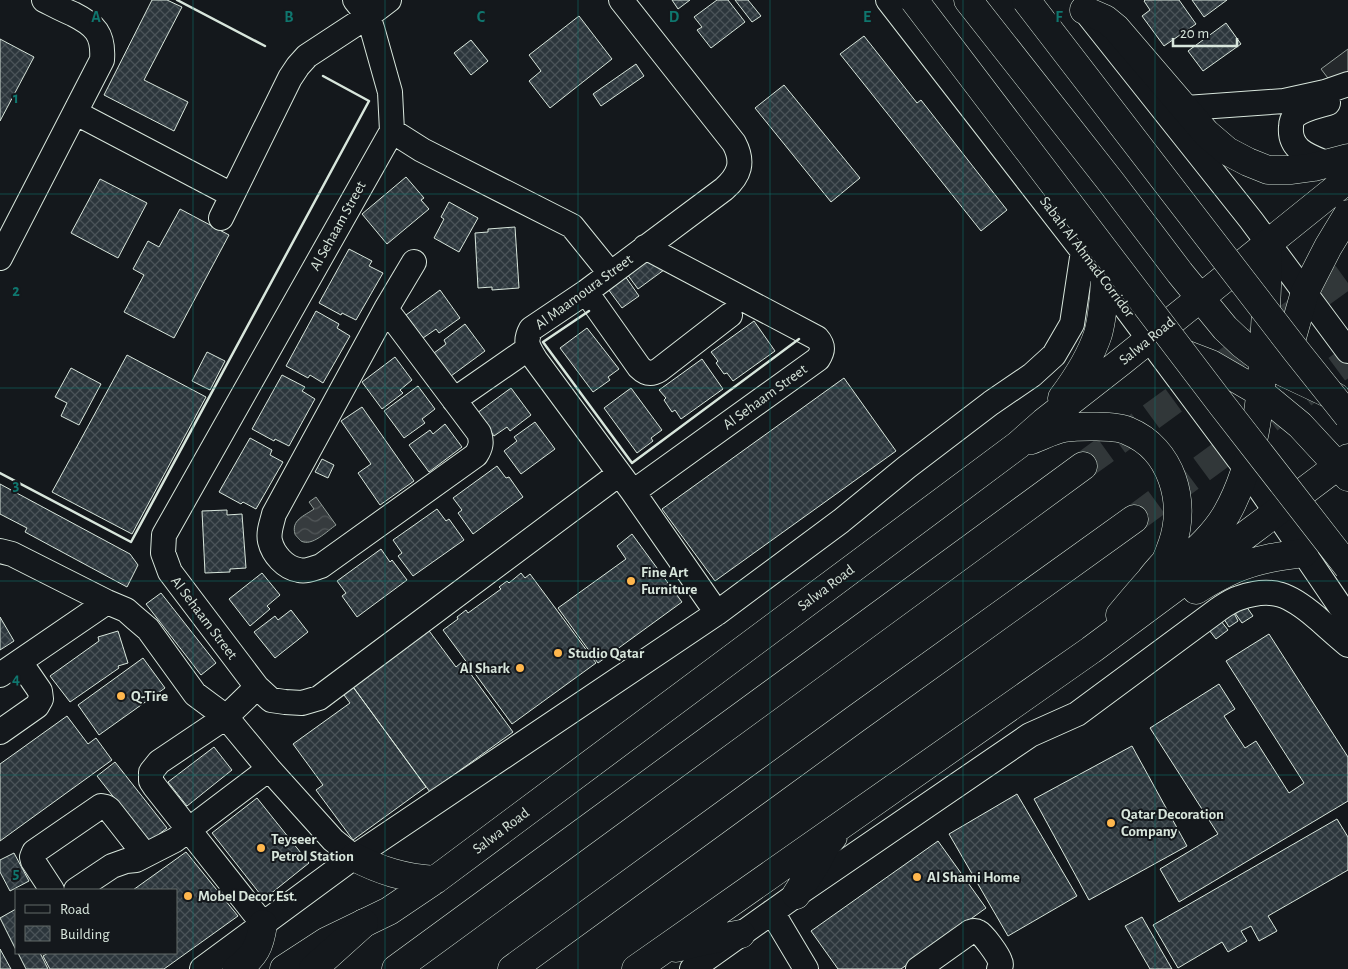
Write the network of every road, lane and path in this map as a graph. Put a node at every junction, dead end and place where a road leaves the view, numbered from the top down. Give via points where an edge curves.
1 (44, 0) edge
2 (389, 0) edge
3 (620, 0) edge
4 (888, 0) edge
5 (914, 0) edge
6 (968, 0) edge
7 (1026, 0) edge
8 (1081, 5) edge
9 (361, 8) edge
10 (1348, 84) edge
11 (1348, 92) edge
12 (1186, 108) junction
13 (76, 113) junction
14 (392, 131) junction
15 (1337, 161) edge
16 (1348, 179) edge
17 (232, 195) junction
18 (1348, 214) edge
19 (220, 218) dead end
20 (1268, 243) junction
21 (645, 247) junction
22 (1084, 251) junction
23 (0, 258) edge
24 (414, 262) dead end
25 (610, 273) junction
26 (1105, 280) junction
27 (586, 292) junction
28 (1305, 292) junction
29 (1200, 299) junction
30 (386, 308) junction
31 (730, 315) dead end
32 (1149, 340) junction
33 (1348, 351) edge
34 (532, 353) junction
35 (1273, 366) junction
36 (1268, 399) junction
37 (1348, 401) edge
38 (458, 405) junction
39 (1348, 416) edge
40 (1044, 422) junction
41 (1018, 445) junction
42 (1082, 466) tunnel mouth
43 (1344, 467) edge
44 (1246, 469) junction
45 (626, 483) junction
46 (1276, 512) junction
47 (1134, 519) tunnel mouth
48 (0, 551) edge
49 (1304, 553) junction
50 (1348, 567) edge
51 (107, 602) junction
52 (717, 613) junction
53 (1348, 618) edge
54 (1348, 645) edge
55 (1090, 650) junction
56 (20, 662) junction
57 (0, 675) edge
58 (257, 687) junction
59 (226, 717) junction
60 (0, 732) edge
61 (269, 769) junction
62 (845, 823) junction
63 (189, 830) junction
64 (145, 855) junction
65 (354, 857) junction
66 (434, 880) junction
67 (51, 889) edge
68 (78, 889) edge
69 (796, 895) junction
70 (772, 912) junction
71 (364, 923) junction
72 (263, 924) junction
73 (741, 934) junction
74 (660, 952) junction
75 (202, 969) edge
76 (237, 969) edge
77 (284, 969) edge
78 (313, 969) edge
79 (396, 969) edge
80 (512, 969) edge
81 (636, 969) edge
82 (692, 969) edge
83 (806, 969) edge
84 (918, 969) edge
85 (999, 969) edge

1 - 13 street via 86,21 101,38 102,60
2 - 9 street
3 - 21 street, Al Maamoura Street via 734,142 740,161 732,182
4 - 22 street, Sabah Al Ahmad Corridor
5 - 50 main road, Sabah Al Ahmad Corridor, bridge
6 - 29 main road
7 - 39 main road, bridge
8 - 12 main road via 1116,28
8 - 20 street
9 - 14 street via 390,92
9 - 17 street via 298,66
10 - 12 street via 1284,101
11 - 15 street via 1301,112 1291,123 1291,139 1308,156
12 - 15 main road via 1206,133 1227,151 1268,170 1300,169
13 - 17 street
13 - 23 street
14 - 25 street via 422,150 572,226
14 - 58 street, Al Sehaam Street via 164,535 163,553 170,572
16 - 20 main road, Salwa Road
17 - 19 street
18 - 28 main road
20 - 28 street
20 - 29 main road, Salwa Road
20 - 35 main road via 1267,297
21 - 25 street, Al Maamoura Street
21 - 45 street, Al Sehaam Street via 818,338 822,350 818,359
22 - 26 street, Sabah Al Ahmad Corridor
22 - 52 street via 1072,324 1054,355 1032,375
24 - 30 street
25 - 27 street, Al Maamoura Street
26 - 32 street, Sabah Al Ahmad Corridor
26 - 40 main road via 1098,332 1089,356
27 - 31 street via 639,367 648,373 659,370
27 - 34 street, Al Maamoura Street via 531,329 527,342
28 - 33 street
28 - 35 main road
29 - 32 main road, Salwa Road
29 - 35 main road via 1242,344
30 - 38 street
30 - 38 street via 274,514 270,540 281,560 300,571 321,566 476,455 481,446 479,433
32 - 36 main road via 1210,364
32 - 40 main road, Salwa Road
32 - 44 street, Sabah Al Ahmad Corridor
34 - 38 street
34 - 45 street
35 - 36 main road
35 - 37 main road
36 - 43 main road
36 - 44 main road
36 - 46 main road
40 - 41 main road, Salwa Road
41 - 55 main road via 1062,428 1083,426 1128,430 1150,444 1173,478 1178,506 1173,543 1165,562
41 - 66 main road, Salwa Road
42 - 79 main road
43 - 46 main road
44 - 46 street, Sabah Al Ahmad Corridor
44 - 55 main road via 1235,498 1214,532
45 - 52 street
45 - 58 street, Al Sehaam Street via 319,698 302,703 270,700
46 - 49 street, Sabah Al Ahmad Corridor
46 - 55 main road
47 - 80 main road
48 - 51 street
49 - 53 street, Sabah Al Ahmad Corridor
49 - 55 main road via 1277,556 1235,569 1136,628
51 - 56 street
51 - 59 street via 126,610 148,629 195,694
52 - 65 street
54 - 69 street via 1299,603 1285,596 1270,592 1237,598 1076,714 1030,735
55 - 62 main road
56 - 57 street
56 - 60 street via 40,691 41,699 37,706
58 - 59 street
59 - 61 street
59 - 63 street via 159,762 151,772 151,781
61 - 63 street
61 - 65 street via 334,840
62 - 69 main road via 824,848
62 - 74 main road
63 - 64 street
63 - 72 street
64 - 67 street via 108,809 101,806 34,852 33,860
64 - 68 street via 112,866
65 - 66 main road via 393,874
65 - 72 street
66 - 71 main road, Salwa Road via 389,911
69 - 70 street
70 - 73 street
70 - 83 street
71 - 77 main road, Salwa Road via 326,941
71 - 78 main road
72 - 75 street
72 - 76 main road via 254,954
73 - 74 main road
73 - 82 street
74 - 81 main road
84 - 85 street via 977,931 1001,963

